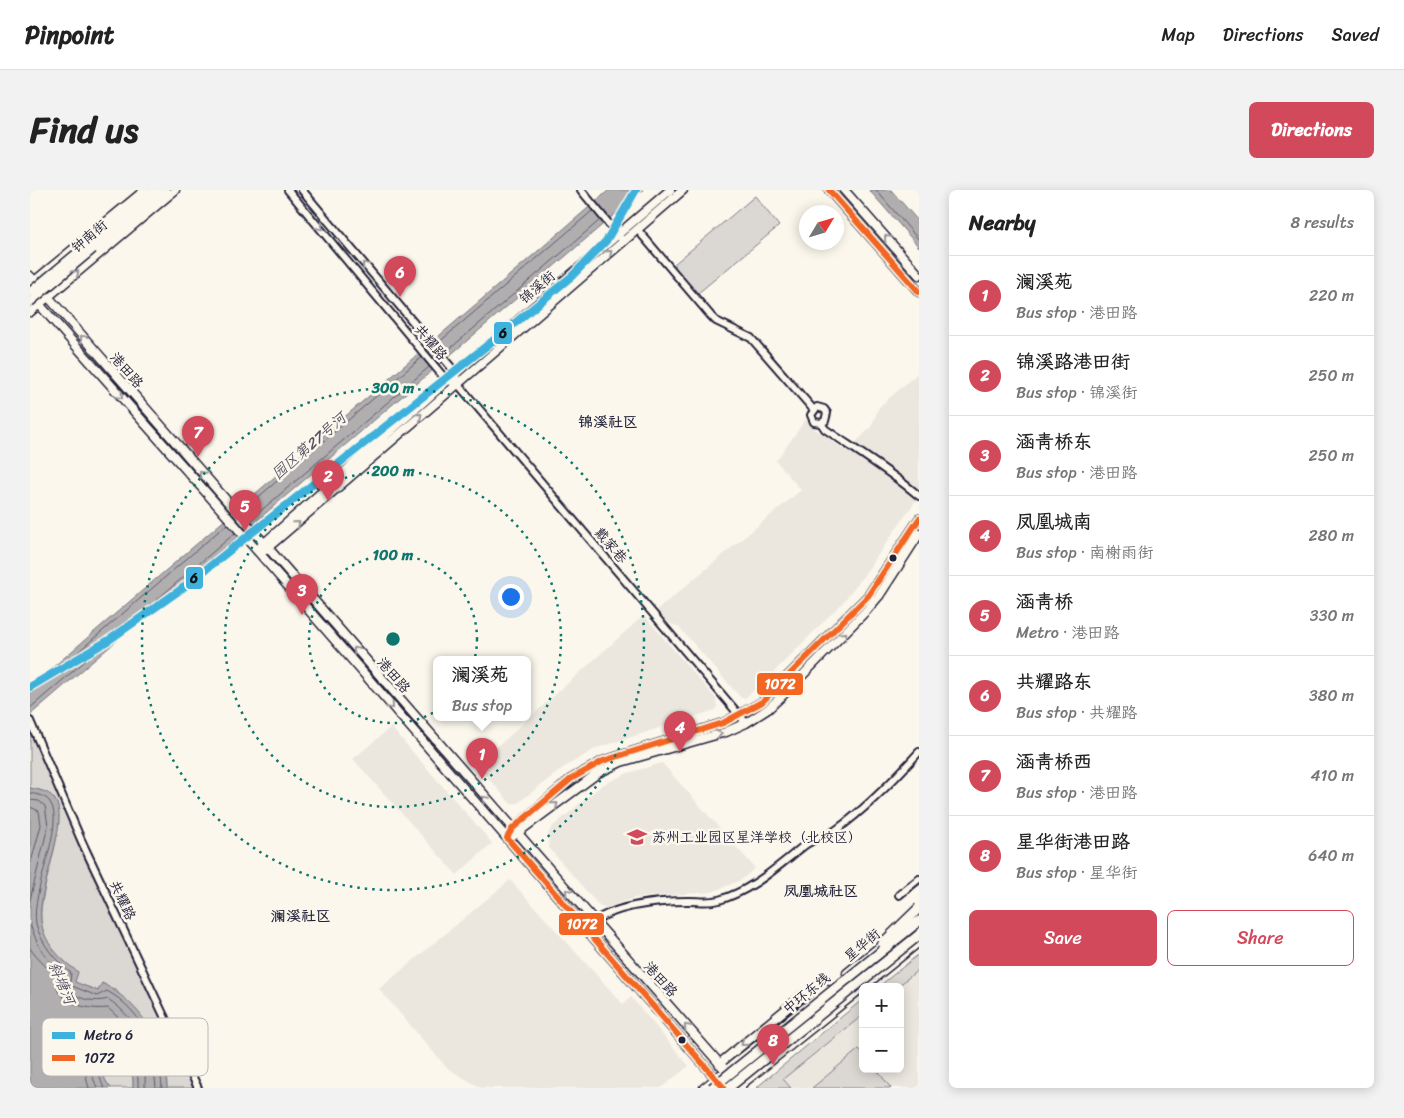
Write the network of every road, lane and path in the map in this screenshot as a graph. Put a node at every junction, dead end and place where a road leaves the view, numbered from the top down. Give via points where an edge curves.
1 (145, 190) edge
2 (154, 190) edge
3 (165, 190) edge
4 (175, 190) edge
5 (288, 190) edge
6 (302, 190) edge
7 (580, 190) edge
8 (670, 190) edge
9 (683, 190) edge
10 (829, 190) edge
11 (844, 190) edge
12 (637, 229) junction
13 (620, 238) junction
14 (91, 246) junction
15 (919, 275) edge
16 (31, 281) edge
17 (919, 292) edge
18 (30, 293) edge
19 (48, 297) junction
20 (30, 302) edge
21 (39, 305) junction
22 (30, 312) edge
23 (456, 373) junction
24 (447, 381) junction
25 (457, 383) junction
26 (814, 409) junction
27 (821, 424) junction
28 (919, 496) edge
29 (919, 519) edge
30 (919, 534) edge
31 (265, 546) junction
32 (258, 552) junction
33 (740, 716) junction
34 (31, 723) edge
35 (746, 723) junction
36 (919, 752) edge
37 (515, 832) junction
38 (507, 838) junction
39 (919, 879) edge
40 (899, 895) dead end
41 (919, 908) edge
42 (919, 914) edge
43 (919, 921) edge
44 (594, 922) junction
45 (919, 935) edge
46 (919, 942) edge
47 (848, 978) junction
48 (868, 983) edge
49 (827, 989) junction
50 (859, 990) edge
51 (165, 1018) edge
52 (719, 1064) junction
53 (726, 1070) junction
54 (192, 1076) edge
55 (716, 1078) junction
56 (739, 1087) edge
57 (198, 1088) edge
58 (704, 1088) edge
59 (712, 1088) edge
60 (724, 1088) edge
61 (728, 1088) edge

1 - 16 main road
2 - 14 main road, 钟南街
3 - 14 main road, 钟南街
19 -> 4 main road
5 -> 24 street, 共耀路
23 -> 6 street, 共耀路
7 - 13 street
8 - 13 main road, 锦溪街
9 - 12 main road, 锦溪街
10 - 17 main road
15 -> 11 main road
12 - 13 main road, 锦溪街
12 - 26 street via 711,316 751,338
13 - 23 main road, 锦溪街
25 -> 13 main road, 锦溪街
14 - 18 main road, 钟南街, bridge
14 - 20 main road, 钟南街, bridge
16 - 19 main road, 港田路
18 - 21 main road, 港田路
19 - 21 main road
31 -> 19 main road, 港田路
21 - 22 main road
21 -> 32 main road, 港田路
23 - 24 main road, 锦溪街
23 - 25 street, 共耀路
24 - 25 street, 共耀路
24 - 31 main road, 锦溪街
31 -> 25 main road, 锦溪街
25 - 33 street, 戴家巷
26 - 27 street via 812,420
26 - 27 street via 820,407 826,411 827,418
27 - 28 street via 893,473
29 - 33 main road via 853,614 777,690
35 -> 30 main road via 768,709 851,628 878,596
31 - 32 main road, 锦溪街
37 -> 31 main road, 港田路
32 -> 38 main road, 港田路
33 - 35 street, 戴家巷
33 - 37 main road via 603,760 572,779
34 - 51 street, 共耀路 via 82,842
37 -> 35 main road via 598,773 620,762 726,732
36 - 44 street via 875,797 834,832 808,843 764,877 735,894 708,902 627,907 607,913
37 - 38 main road
44 -> 37 main road, 港田路
38 - 55 main road, 港田路
39 - 40 street
41 - 47 highway, bridge
42 - 49 main road, 星华街
43 - 47 highway, 中环东线, bridge
52 -> 44 main road, 港田路
45 - 61 highway, 中环东线, bridge
46 - 48 main road
47 - 59 highway, 中环东线, bridge
49 -> 52 main road via 802,996
49 - 53 main road, 星华街
50 - 56 main road
52 - 53 main road, 港田路
53 - 55 main road, 星华街
53 - 56 main road, 港田路
54 - 57 street, 共耀路
55 - 58 main road, 星华街
55 - 60 main road, 港田路

